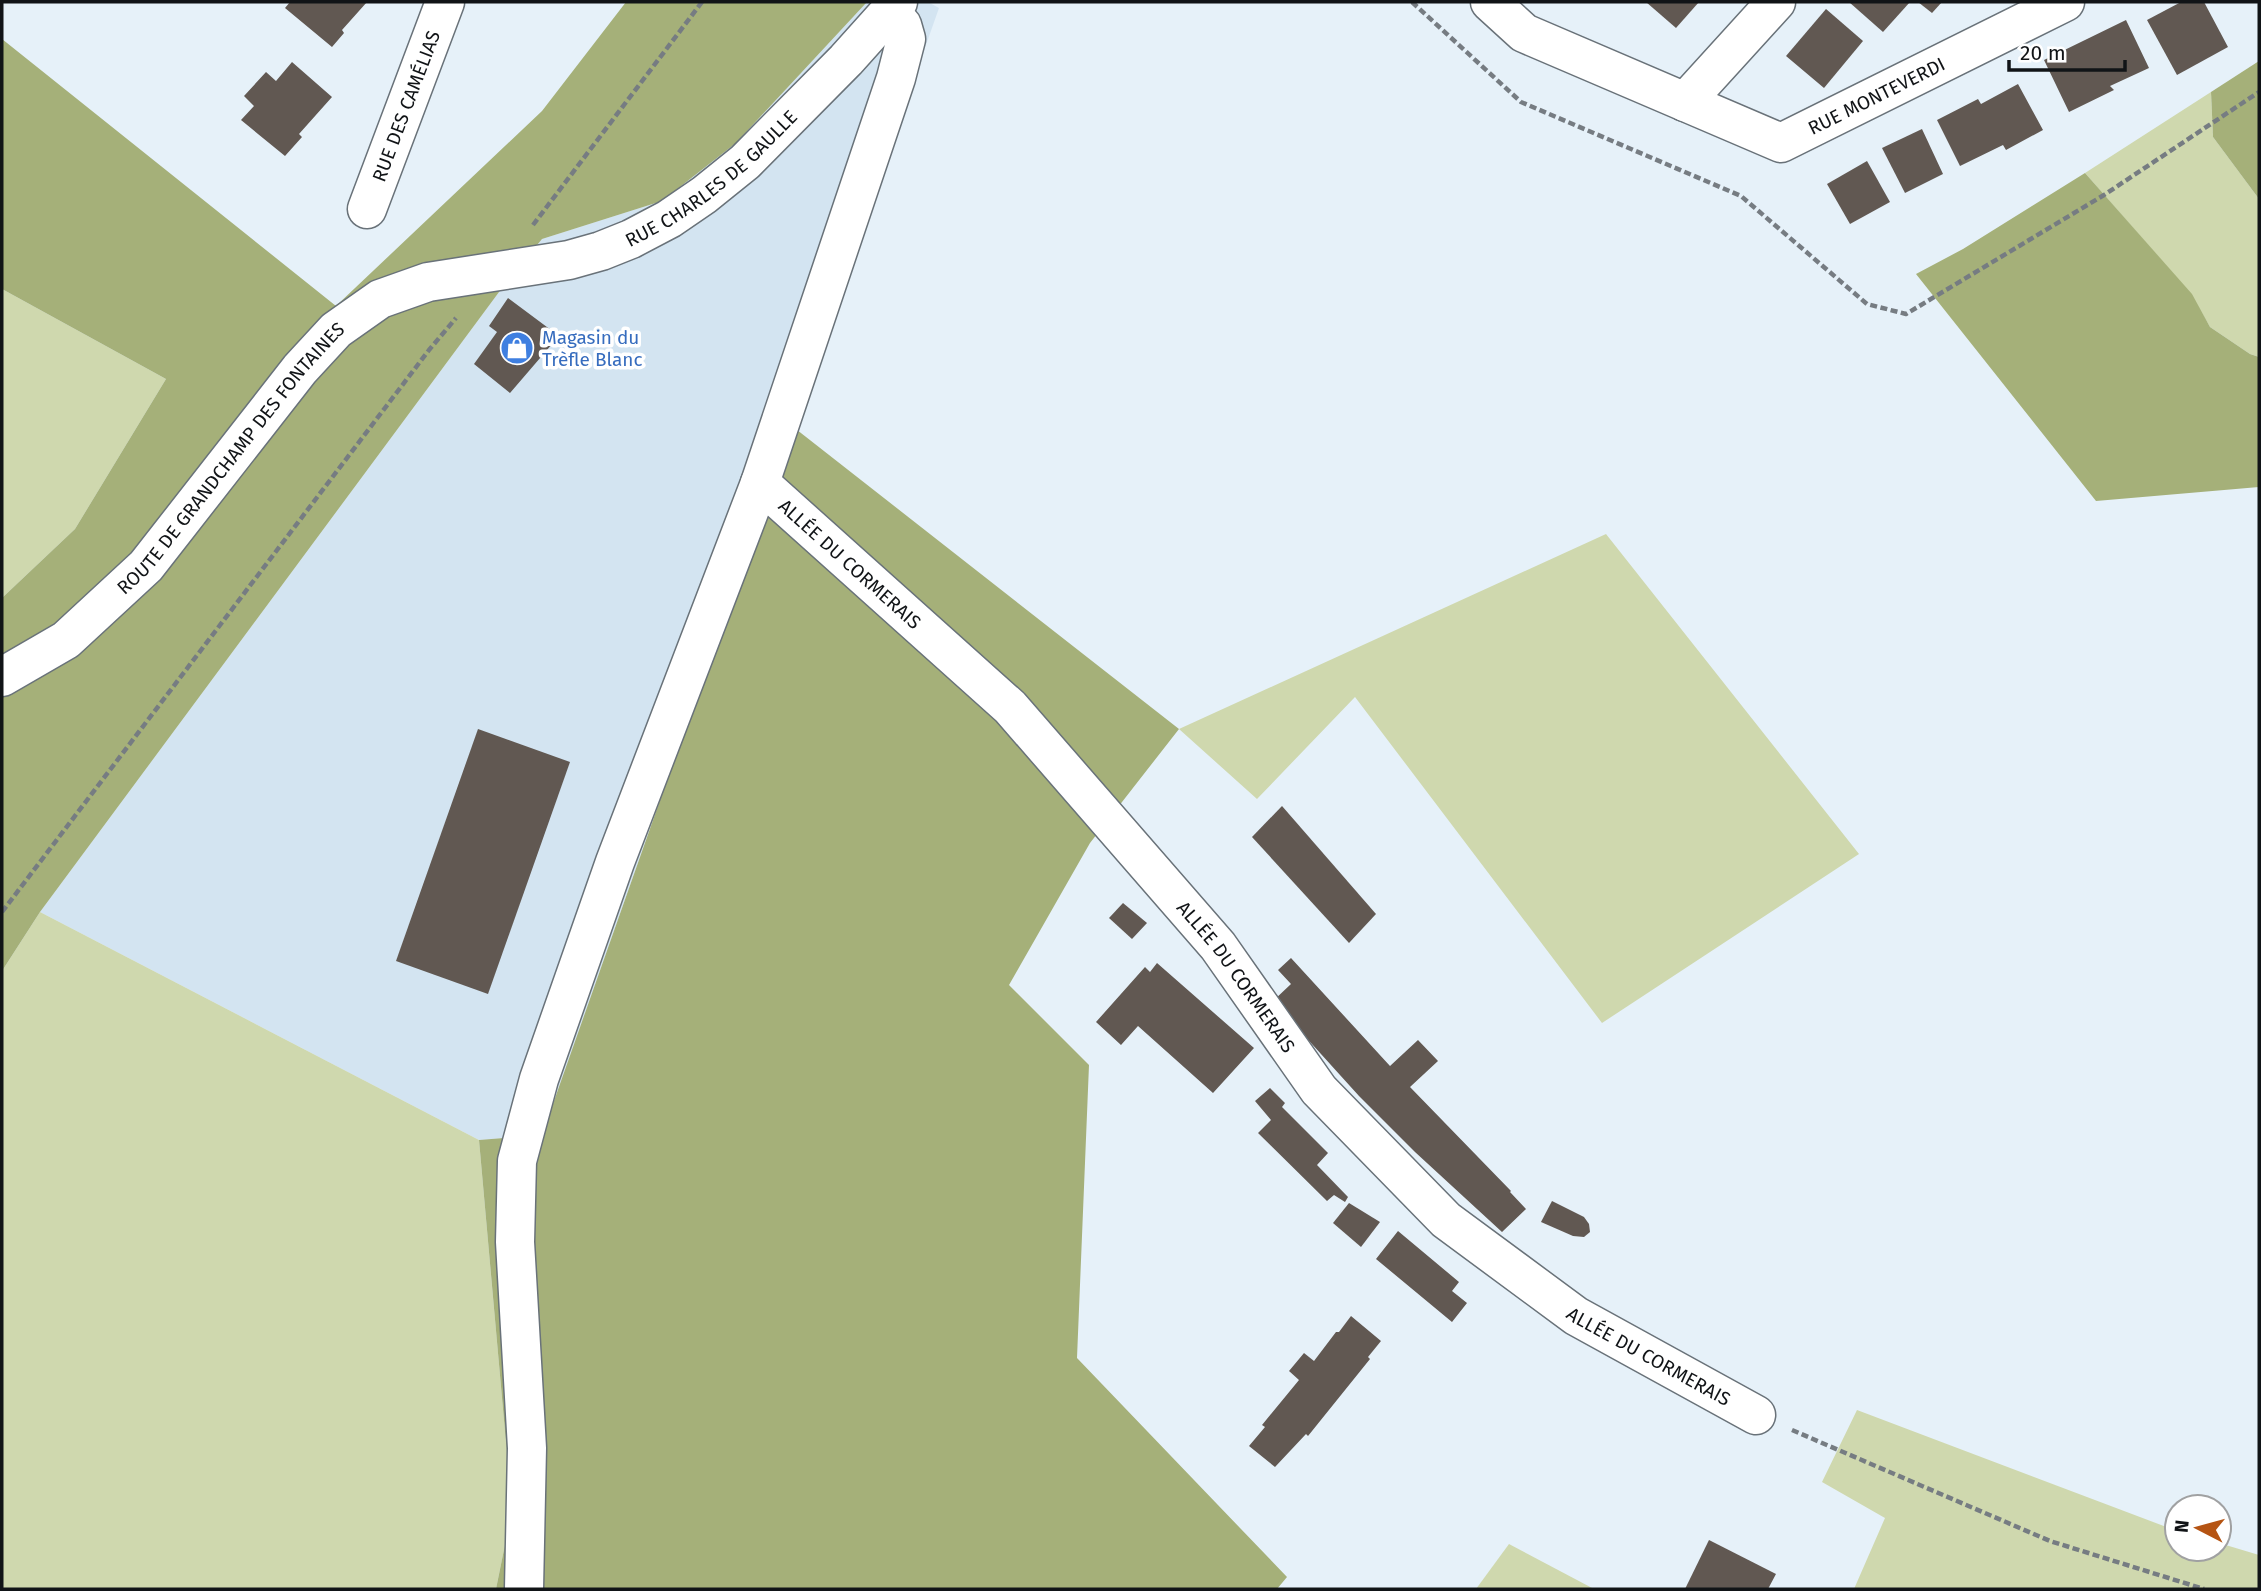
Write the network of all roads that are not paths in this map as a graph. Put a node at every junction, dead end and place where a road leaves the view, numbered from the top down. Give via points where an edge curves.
1 (445, 2) edge
2 (1490, 2) edge
3 (1776, 2) edge
4 (2065, 2) edge
5 (894, 7) edge
6 (1685, 102) junction
7 (366, 209) dead end
8 (488, 272) joint
9 (760, 483) junction
10 (2, 677) edge
11 (1756, 1415) road end
12 (524, 1589) edge

1 - 7 street, RUE DES CAMÉLIAS
2 - 6 street, RUE MONTEVERDI via 1524,33
3 - 6 street
4 - 6 street, RUE MONTEVERDI via 1781,143
5 - 8 street, RUE CHARLES DE GAULLE via 745,162 677,213 601,251
5 - 9 street via 906,38 896,78
8 - 10 street, ROUTE DE GRANDCHAMP DES FONTAINES via 428,282 380,299 336,331 300,369 146,566 66,639
9 - 11 street, ALLÉE DU CORMERAIS via 1010,707 1218,946 1319,1090 1446,1220 1576,1316
9 - 12 street via 615,862 539,1079 517,1161 515,1242 527,1448

